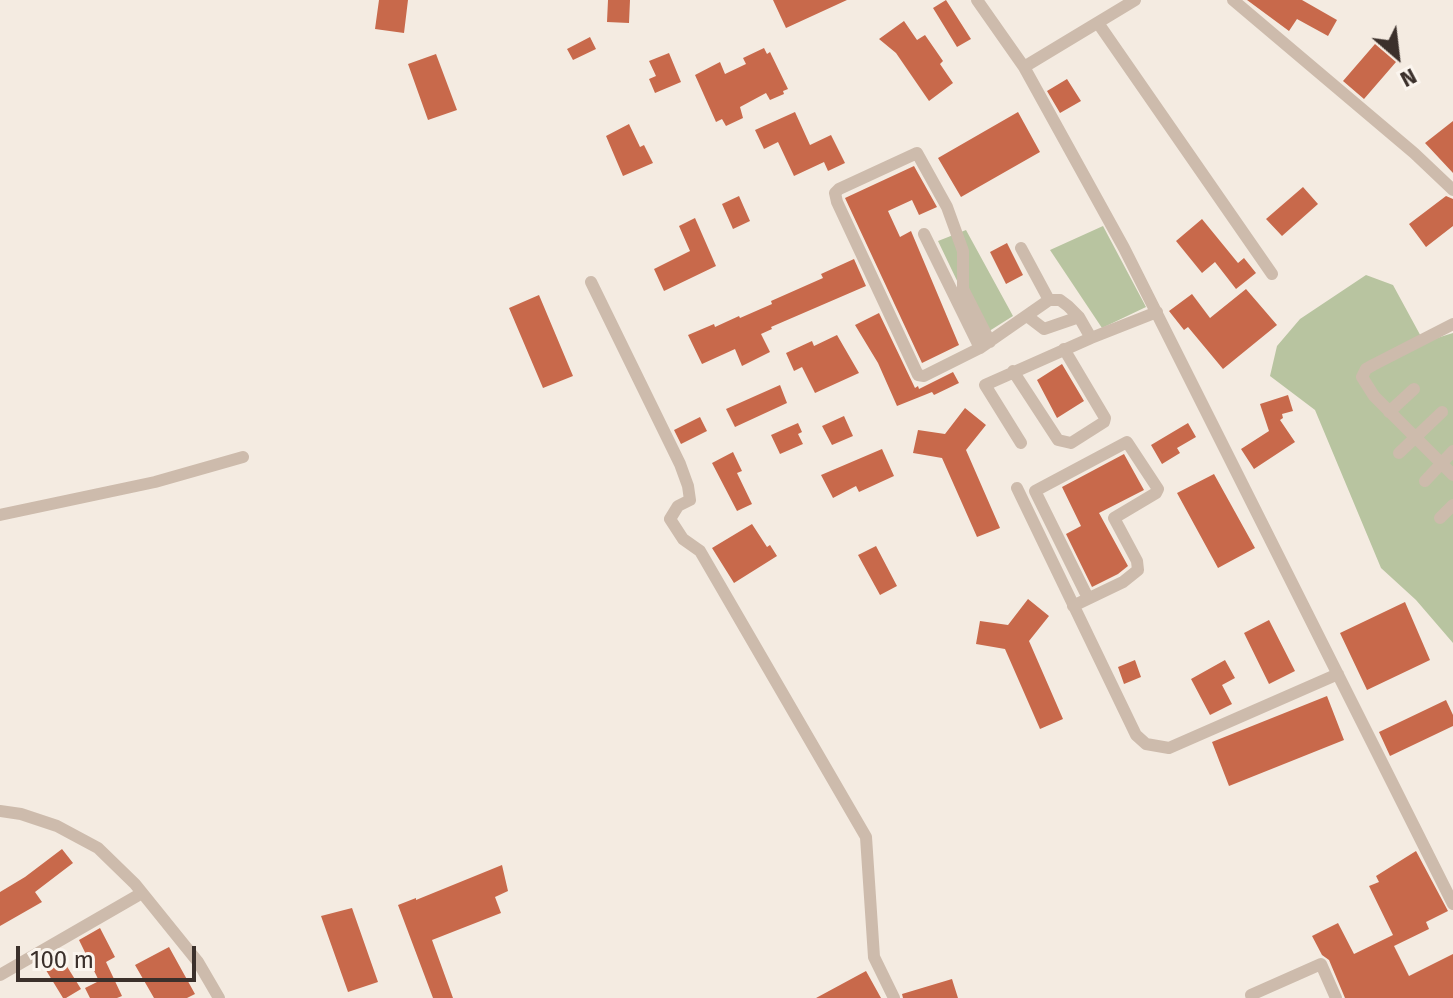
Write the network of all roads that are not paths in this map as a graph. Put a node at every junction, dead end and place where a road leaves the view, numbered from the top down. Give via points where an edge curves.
1 (977, 0) edge
2 (1135, 0) edge
3 (1233, 0) edge
4 (1098, 23) junction
5 (1024, 67) junction
6 (1453, 190) edge
7 (924, 234) dead end
8 (1021, 248) dead end
9 (1272, 274) dead end
10 (591, 282) dead end
11 (1049, 300) junction
12 (1157, 312) junction
13 (1027, 316) junction
14 (1079, 317) junction
15 (1453, 324) edge
16 (1091, 338) junction
17 (985, 345) junction
18 (1064, 349) junction
19 (1013, 371) junction
20 (1414, 389) dead end
21 (1389, 412) junction
22 (1442, 412) dead end
23 (1415, 437) junction
24 (1021, 443) dead end
25 (1453, 451) edge
26 (1399, 453) dead end
27 (243, 457) dead end
28 (1441, 464) junction
29 (1453, 475) edge
30 (1425, 481) dead end
31 (1017, 488) dead end
32 (1453, 505) edge
33 (0, 515) edge
34 (1440, 518) dead end
35 (1088, 598) junction
36 (1073, 606) junction
37 (1338, 674) junction
38 (0, 811) edge
39 (142, 893) junction
40 (1453, 904) edge
41 (0, 975) edge
42 (219, 998) edge
43 (894, 998) edge
44 (1252, 998) edge
45 (1336, 998) edge

1 - 5 street
2 - 4 street
3 - 6 street
4 - 5 street
4 - 9 street
5 - 12 street
7 - 17 street
8 - 11 street
10 - 43 street via 688,486 690,500 670,519 683,539 700,551 866,837 874,957
11 - 13 street
11 - 14 street via 1060,300
12 - 16 street
12 - 37 street
13 - 14 street via 1044,329
13 - 17 street
14 - 16 street
15 - 21 street via 1363,373 1368,389
16 - 18 street
17 - 17 street via 918,375 837,202 839,189 917,153 922,158 963,251 963,289
18 - 19 street
18 - 19 street via 1105,418 1071,443 1058,440
19 - 24 street via 985,388
20 - 21 street
21 - 23 street
22 - 23 street
23 - 26 street
23 - 28 street
25 - 28 street
27 - 33 street
28 - 29 street
28 - 30 street
31 - 36 street
32 - 34 street
35 - 35 street via 1138,570 1114,518 1158,489 1127,442 1035,491
35 - 36 street
36 - 37 street via 1136,735 1157,748 1169,748
37 - 40 street
38 - 39 street via 57,826 98,848
39 - 41 street
39 - 42 street via 198,962
44 - 45 street via 1321,964

